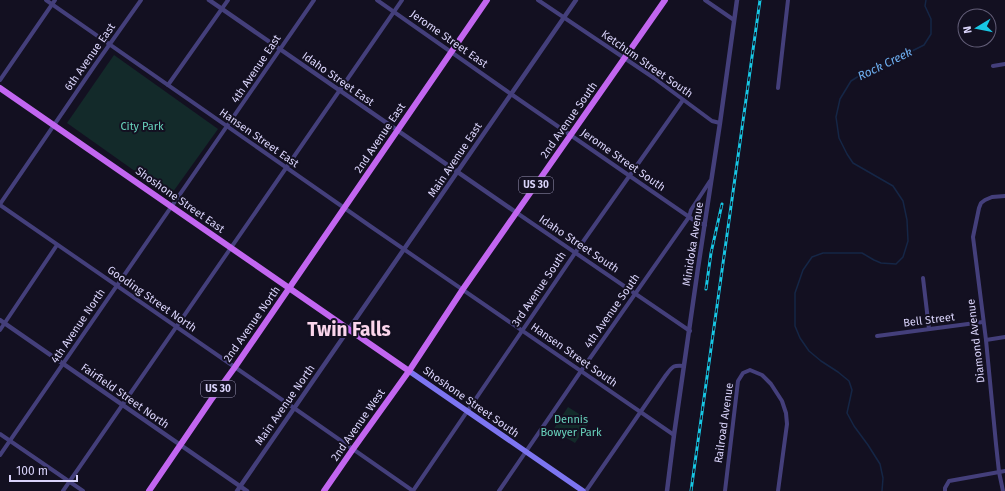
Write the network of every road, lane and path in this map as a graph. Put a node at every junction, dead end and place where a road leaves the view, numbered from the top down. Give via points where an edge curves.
1 (46, 0) edge
2 (54, 0) edge
3 (141, 0) edge
4 (209, 0) edge
5 (228, 0) edge
6 (314, 0) edge
7 (377, 0) edge
8 (402, 0) edge
9 (487, 0) edge
10 (538, 0) edge
11 (576, 0) edge
12 (665, 0) edge
13 (705, 0) edge
14 (737, 0) edge
15 (788, 0) edge
16 (52, 4) junction
17 (222, 9) junction
18 (394, 12) junction
19 (564, 18) junction
20 (734, 20) junction
21 (110, 45) junction
22 (280, 49) junction
23 (452, 52) junction
24 (624, 58) junction
25 (1005, 64) edge
26 (993, 66) dead end
27 (0, 80) edge
28 (168, 85) junction
29 (0, 88) edge
30 (778, 88) dead end
31 (339, 91) junction
32 (511, 94) junction
33 (683, 100) junction
34 (720, 123) junction
35 (54, 125) junction
36 (227, 126) junction
37 (397, 131) junction
38 (571, 135) junction
39 (286, 168) junction
40 (457, 172) junction
41 (630, 175) junction
42 (712, 179) junction
43 (1005, 196) edge
44 (0, 205) edge
45 (171, 206) junction
46 (344, 208) junction
47 (517, 213) junction
48 (689, 217) junction
49 (705, 225) junction
50 (57, 245) junction
51 (231, 248) junction
52 (404, 249) junction
53 (575, 253) junction
54 (923, 278) dead end
55 (117, 286) junction
56 (289, 288) junction
57 (463, 289) junction
58 (636, 294) junction
59 (2, 322) edge
60 (983, 322) junction
61 (177, 327) junction
62 (348, 329) junction
63 (929, 329) junction
64 (0, 330) edge
65 (523, 330) junction
66 (690, 331) junction
67 (876, 336) dead end
68 (1005, 337) edge
69 (986, 340) junction
70 (63, 364) junction
71 (684, 366) junction
72 (235, 367) junction
73 (581, 370) junction
74 (409, 371) junction
75 (122, 405) junction
76 (294, 408) junction
77 (467, 411) junction
78 (640, 412) junction
79 (0, 434) edge
80 (674, 435) junction
81 (10, 441) junction
82 (180, 445) junction
83 (353, 449) junction
84 (526, 452) junction
85 (0, 455) edge
86 (1005, 471) edge
87 (999, 472) junction
88 (70, 482) junction
89 (238, 489) edge
90 (63, 491) edge
91 (83, 491) edge
92 (149, 491) edge
93 (247, 491) edge
94 (324, 491) edge
95 (413, 491) edge
96 (499, 491) edge
97 (584, 491) edge
98 (668, 491) edge
99 (724, 491) edge
100 (778, 491) edge
101 (945, 491) edge
102 (1003, 491) edge

1 - 16 street, Hansen Street East
2 - 16 street
3 - 21 street, 6th Avenue East
4 - 17 street, Idaho Street East
5 - 17 street
6 - 22 street, 4th Avenue East
7 - 18 street, Jerome Street East
8 - 18 street
9 - 23 main road, 2nd Avenue East / US 30
10 - 19 street, Ketchum Street South
11 - 19 street, Main Avenue East
12 - 24 main road, 2nd Avenue South / US 30
13 - 20 street
14 - 20 street, Minidoka Avenue
15 - 30 street
16 - 21 street, Hansen Street East
16 - 27 street
17 - 22 street, Idaho Street East
17 - 28 street
18 - 23 street, Jerome Street East
18 - 31 street
19 - 24 street, Ketchum Street South
19 - 32 street, Main Avenue East
20 - 34 street, Minidoka Avenue
21 - 28 street, Hansen Street East
21 - 35 street, 6th Avenue East
22 - 31 street, Idaho Street East
22 - 36 street, 4th Avenue East
23 - 32 street, Jerome Street East
23 - 37 main road, 2nd Avenue East / US 30
24 - 33 street, Ketchum Street South
24 - 38 main road, 2nd Avenue South / US 30
25 - 26 street
28 - 36 street, Hansen Street East
29 - 35 main road, Shoshone Street East
31 - 37 street, Idaho Street East
31 - 39 street
32 - 38 street, Jerome Street South
32 - 40 street, Main Avenue East
33 - 34 street, Ketchum Street South via 712,121
33 - 41 street, 3rd Avenue South
34 - 42 street, Minidoka Avenue
35 - 44 street, 6th Avenue East
35 - 45 main road, Shoshone Street East
36 - 39 street, Hansen Street East
36 - 45 street, 4th Avenue East
37 - 40 street, Idaho Street East
37 - 46 main road, 2nd Avenue East / US 30
38 - 41 street, Jerome Street South
38 - 47 main road, 2nd Avenue South / US 30
39 - 46 street, Hansen Street East
39 - 51 street
40 - 47 street, Idaho Street South
40 - 52 street, Main Avenue East
41 - 48 street, Jerome Street South
41 - 53 street, 3rd Avenue South
42 - 48 street, 4th Avenue South
42 - 49 street, Minidoka Avenue
43 - 60 street, Diamond Avenue via 992,197 981,203 973,237
44 - 50 street, Gooding Street North
45 - 51 main road, Shoshone Street East
45 - 55 street, 4th Avenue North
46 - 52 street, Hansen Street East
46 - 56 main road, 2nd Avenue East / US 30
47 - 53 street, Idaho Street South
47 - 57 main road, 2nd Avenue South / US 30
48 - 49 street, Jerome Street South
48 - 58 street, 4th Avenue South
49 - 66 street, Minidoka Avenue
50 - 55 street, Gooding Street North
50 - 59 street
51 - 56 main road, Shoshone Street East
51 - 61 street
52 - 57 street, Hansen Street East
52 - 62 street, Main Avenue East
53 - 58 street, Idaho Street South
53 - 65 street, 3rd Avenue South
54 - 63 street
55 - 61 street, Gooding Street North
55 - 70 street, 4th Avenue North
56 - 62 main road, Shoshone Street East
56 - 72 main road, 2nd Avenue North / US 30
57 - 65 street, Hansen Street South
57 - 74 main road, 2nd Avenue South / US 30
58 - 66 street, Idaho Street South
58 - 73 street, 4th Avenue South
59 - 64 street
59 - 70 street, Fairfield Street North
60 - 63 street, Bell Street
60 - 69 street, Diamond Avenue
61 - 72 street, Gooding Street North
61 - 75 street
62 - 74 main road, Shoshone Street South
62 - 76 street, Main Avenue North
63 - 67 street, Bell Street
65 - 73 street, Hansen Street South
65 - 77 street, 3rd Avenue South
66 - 71 street, Minidoka Avenue
68 - 69 street
69 - 87 street, Diamond Avenue
70 - 75 street, Fairfield Street North
70 - 81 street, 4th Avenue North
71 - 78 street via 672,367
71 - 80 street, Minidoka Avenue
72 - 76 street, Gooding Street North
72 - 82 main road, 2nd Avenue North / US 30
73 - 78 street, Hansen Street South
73 - 84 street, 4th Avenue South
74 - 77 main road, Shoshone Street South
74 - 83 main road, 2nd Avenue West / US 30
75 - 82 street, Fairfield Street North
75 - 88 street
76 - 83 street, Gooding Street North
76 - 89 street, Main Avenue North
77 - 84 main road, Shoshone Street South
77 - 95 street, 3rd Avenue South
78 - 80 street, Hansen Street South
78 - 97 street
79 - 81 street
80 - 98 street, Minidoka Avenue
81 - 85 street, 4th Avenue North
81 - 88 street
82 - 89 street, Fairfield Street North
82 - 92 main road, 2nd Avenue North / US 30
83 - 94 main road, 2nd Avenue West / US 30
83 - 95 street, Gooding Street North
84 - 96 street, 4th Avenue South
84 - 97 main road, Shoshone Street South
86 - 87 street
87 - 101 street via 949,481
87 - 102 street, Diamond Avenue
88 - 90 street
88 - 91 street
89 - 93 street, Fairfield Street North
99 - 100 street, Railroad Avenue via 738,381 743,373 750,370 762,375 771,384 786,413 787,424

